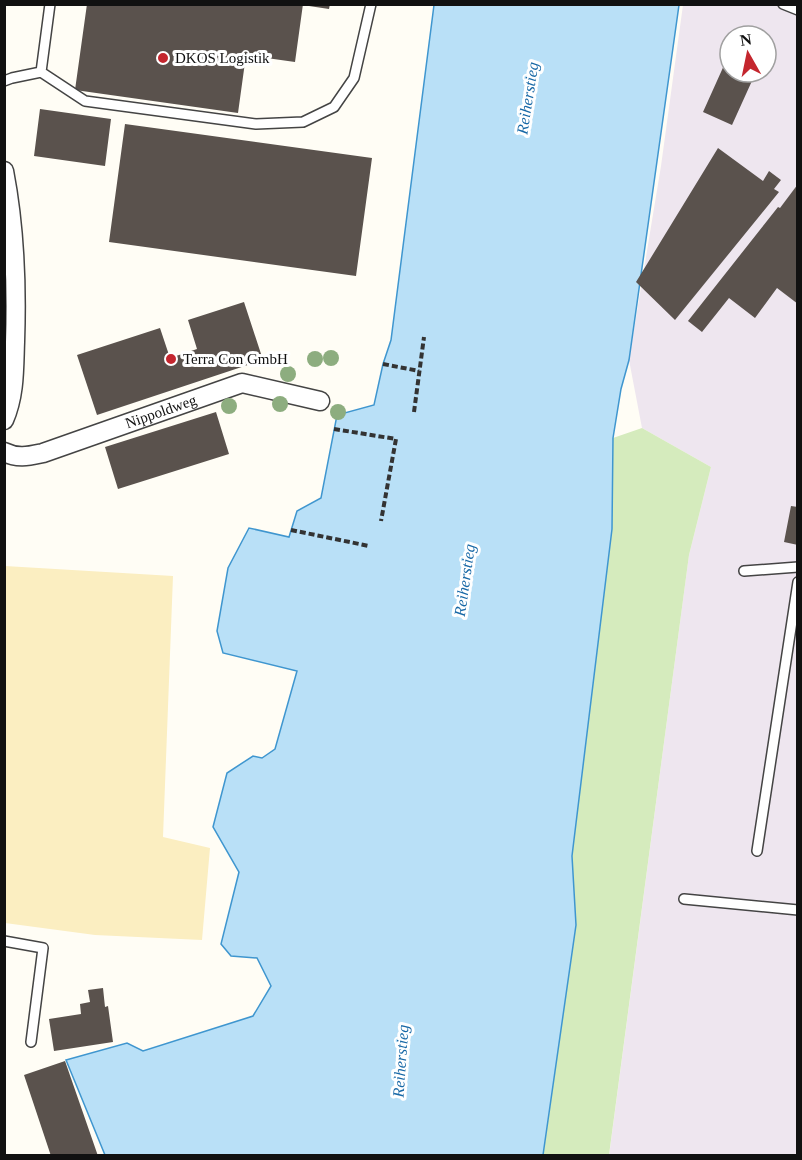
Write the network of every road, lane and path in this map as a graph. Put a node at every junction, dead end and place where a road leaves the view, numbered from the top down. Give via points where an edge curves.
1 (50, 4) edge
2 (371, 4) edge
3 (783, 4) edge
4 (798, 10) edge
5 (41, 72) junction
6 (4, 81) edge
7 (4, 171) edge
8 (424, 337) dead end
9 (383, 364) dead end
10 (419, 371) junction
11 (320, 401) dead end
12 (414, 412) dead end
13 (4, 420) edge
14 (334, 429) dead end
15 (4, 452) edge
16 (381, 521) dead end
17 (291, 530) dead end
18 (369, 546) dead end
19 (798, 567) edge
20 (744, 571) dead end
21 (798, 582) edge
22 (757, 851) dead end
23 (684, 898) dead end
24 (798, 910) edge
25 (4, 941) edge
26 (31, 1042) dead end

1 - 5 lane
2 - 5 lane via 354,78 334,107 303,122 256,124 85,101
3 - 4 lane
5 - 6 lane
7 - 13 street via 13,227 17,305 13,392
8 - 10 path
9 - 10 path
10 - 12 path
11 - 15 street, Nippoldweg via 242,383 43,453 23,457
14 - 16 path via 396,439
17 - 18 path
19 - 20 lane
21 - 22 lane
23 - 24 lane
25 - 26 lane via 43,948

